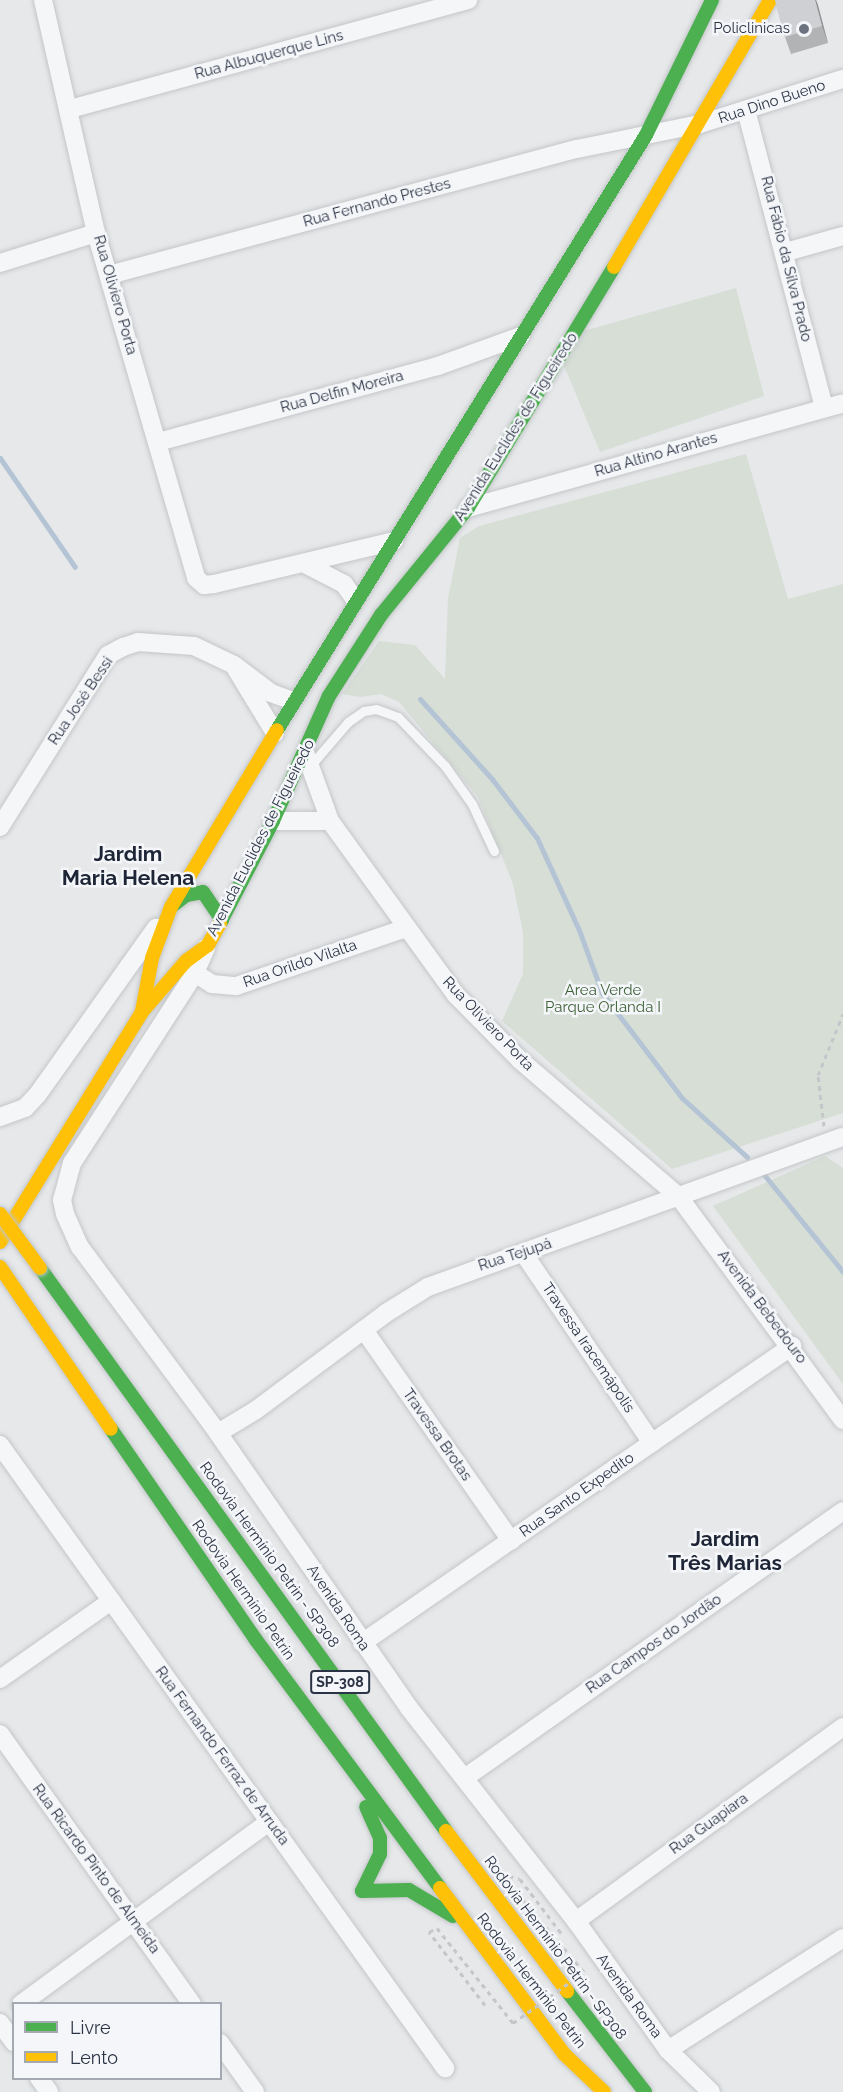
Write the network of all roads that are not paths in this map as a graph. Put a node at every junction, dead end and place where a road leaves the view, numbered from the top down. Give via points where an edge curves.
1 (43, 0) edge
2 (468, 0) edge
3 (712, 0) edge
4 (770, 0) edge
5 (843, 79) edge
6 (70, 109) junction
7 (746, 110) junction
8 (700, 124) junction
9 (646, 135) junction
10 (96, 233) junction
11 (843, 236) edge
12 (786, 252) junction
13 (0, 263) edge
14 (109, 275) junction
15 (542, 328) dead end
16 (523, 335) junction
17 (554, 336) dead end
18 (843, 403) edge
19 (824, 408) junction
20 (513, 438) junction
21 (158, 442) junction
22 (441, 491) junction
23 (468, 508) junction
24 (394, 541) junction
25 (307, 565) junction
26 (355, 600) junction
27 (234, 665) junction
28 (293, 701) junction
29 (275, 733) junction
30 (261, 759) junction
31 (307, 761) junction
32 (249, 804) dead end
33 (266, 819) junction
34 (330, 821) junction
35 (0, 827) edge
36 (494, 851) dead end
37 (171, 907) junction
38 (222, 920) junction
39 (406, 928) junction
40 (208, 945) junction
41 (195, 973) junction
42 (142, 1012) junction
43 (6, 1116) edge
44 (835, 1140) edge
45 (63, 1190) joint
46 (679, 1197) junction
47 (0, 1214) edge
48 (0, 1242) edge
49 (524, 1254) junction
50 (0, 1267) edge
51 (364, 1330) junction
52 (792, 1346) junction
53 (843, 1420) edge
54 (218, 1432) junction
55 (652, 1443) junction
56 (0, 1445) edge
57 (843, 1511) edge
58 (511, 1541) junction
59 (111, 1601) junction
60 (362, 1643) junction
61 (0, 1679) edge
62 (843, 1727) edge
63 (0, 1734) edge
64 (336, 1749) junction
65 (466, 1777) junction
66 (269, 1822) junction
67 (362, 1891) junction
68 (332, 1909) junction
69 (133, 1920) junction
70 (576, 1921) junction
71 (466, 1925) junction
72 (843, 1938) edge
73 (24, 2002) edge
74 (191, 2002) edge
75 (12, 2011) edge
76 (0, 2021) edge
77 (12, 2039) edge
78 (222, 2046) edge
79 (668, 2050) junction
80 (445, 2068) dead end
81 (40, 2080) edge
82 (49, 2092) edge
83 (255, 2092) edge
84 (604, 2092) edge
85 (645, 2092) edge
86 (711, 2092) edge

1 - 6 street, Rua Oliviero Porta
2 - 6 street, Rua Albuquerque Lins
3 - 9 street
4 - 8 street, Avenida Euclides de Figueiredo
5 - 7 street, Rua Dino Bueno
6 - 10 street, Rua Oliviero Porta
7 - 8 street, Rua Dino Bueno
7 - 12 street, Rua Fábio da Silva Prado
8 - 9 street, Rua Dino Bueno
8 - 20 street, Avenida Euclides de Figueiredo
9 - 14 street, Rua Fernando Prestes via 577,149
9 - 16 street
10 - 13 street
10 - 14 street, Rua Oliviero Porta
11 - 12 street
12 - 19 street, Rua Fábio da Silva Prado
14 - 21 street, Rua Oliviero Porta
15 - 16 street
16 - 21 street, Rua Delfin Moreira via 438,366
16 - 22 street
17 - 20 street via 555,345 522,408
18 - 19 street, Rua Altino Arantes
19 - 23 street, Rua Altino Arantes
20 - 23 street, Avenida Euclides de Figueiredo
21 - 25 street, Rua Oliviero Porta via 196,578 204,585
22 - 23 street
22 - 24 street
23 - 31 street, Avenida Euclides de Figueiredo via 381,615 329,696
24 - 25 street
24 - 26 street
25 - 26 street via 336,578
26 - 28 street
27 - 28 street, Rua José Bessi via 271,693
27 - 29 street
27 - 35 street, Rua José Bessi via 194,646 173,642 138,642 108,655
28 - 29 street
29 - 30 street
30 - 32 street via 248,795
30 - 37 street
31 - 33 street, Avenida Euclides de Figueiredo
31 - 34 street, Rua Oliviero Porta
31 - 36 lane via 364,711 376,709 398,717 445,766 472,804
33 - 34 street
33 - 38 street, Avenida Euclides de Figueiredo
34 - 39 street, Rua Oliviero Porta
37 - 38 street via 186,895 203,892
37 - 42 street via 152,958
37 - 43 street via 38,1094
38 - 40 street, Avenida Euclides de Figueiredo
39 - 41 street, Rua Orildo Vilalta via 236,986 212,984
39 - 46 street, Rua Oliviero Porta via 456,995 520,1060
40 - 41 street, Avenida Euclides de Figueiredo
40 - 42 street, Avenida Euclides de Figueiredo via 186,961
41 - 45 street, Avenida Euclides de Figueiredo via 72,1163
42 - 48 street
44 - 46 street, Rua Tejupá
45 - 54 street, Avenida Roma via 65,1214 80,1247
46 - 49 street, Rua Tejupá
46 - 52 street, Avenida Bebedouro
47 - 85 street, Rodovia Hermínio Petrin - SP308 / SP-308, bridge via 499,1904
49 - 51 street, Rua Tejupá via 428,1287
49 - 55 street, Travessa Iracemápolis
50 - 64 street, Rodovia Hermínio Petrin / SP-308 via 256,1640
51 - 54 street, Rua Tejupá via 256,1410
51 - 58 street, Travessa Brotas
52 - 53 street, Avenida Bebedouro
52 - 55 street, Rua Santo Expedito
54 - 60 street, Avenida Roma
55 - 58 street, Rua Santo Expedito
56 - 59 street, Rua Fernando Ferraz de Arruda
57 - 65 street, Rua Campos do Jordão
58 - 60 street, Rua Santo Expedito
59 - 61 street
59 - 66 street, Rua Fernando Ferraz de Arruda
60 - 65 street, Avenida Roma via 408,1708
62 - 70 street, Rua Guapiara
63 - 69 street, Rua Ricardo Pinto de Almeida
64 - 67 street via 380,1838 376,1869
64 - 71 street, Rodovia Hermínio Petrin / SP-308
65 - 70 street, Avenida Roma
66 - 68 street, Rua Fernando Ferraz de Arruda
66 - 69 street
67 - 68 street
67 - 71 street via 409,1890
68 - 80 street, Rua Fernando Ferraz de Arruda
69 - 73 street
69 - 74 street, Rua Ricardo Pinto de Almeida
70 - 79 street, Avenida Roma
71 - 84 street, Rodovia Hermínio Petrin / SP-308 via 564,2054
72 - 79 street
75 - 76 street
76 - 77 street
78 - 83 street
79 - 86 street, Avenida Roma
81 - 82 street

